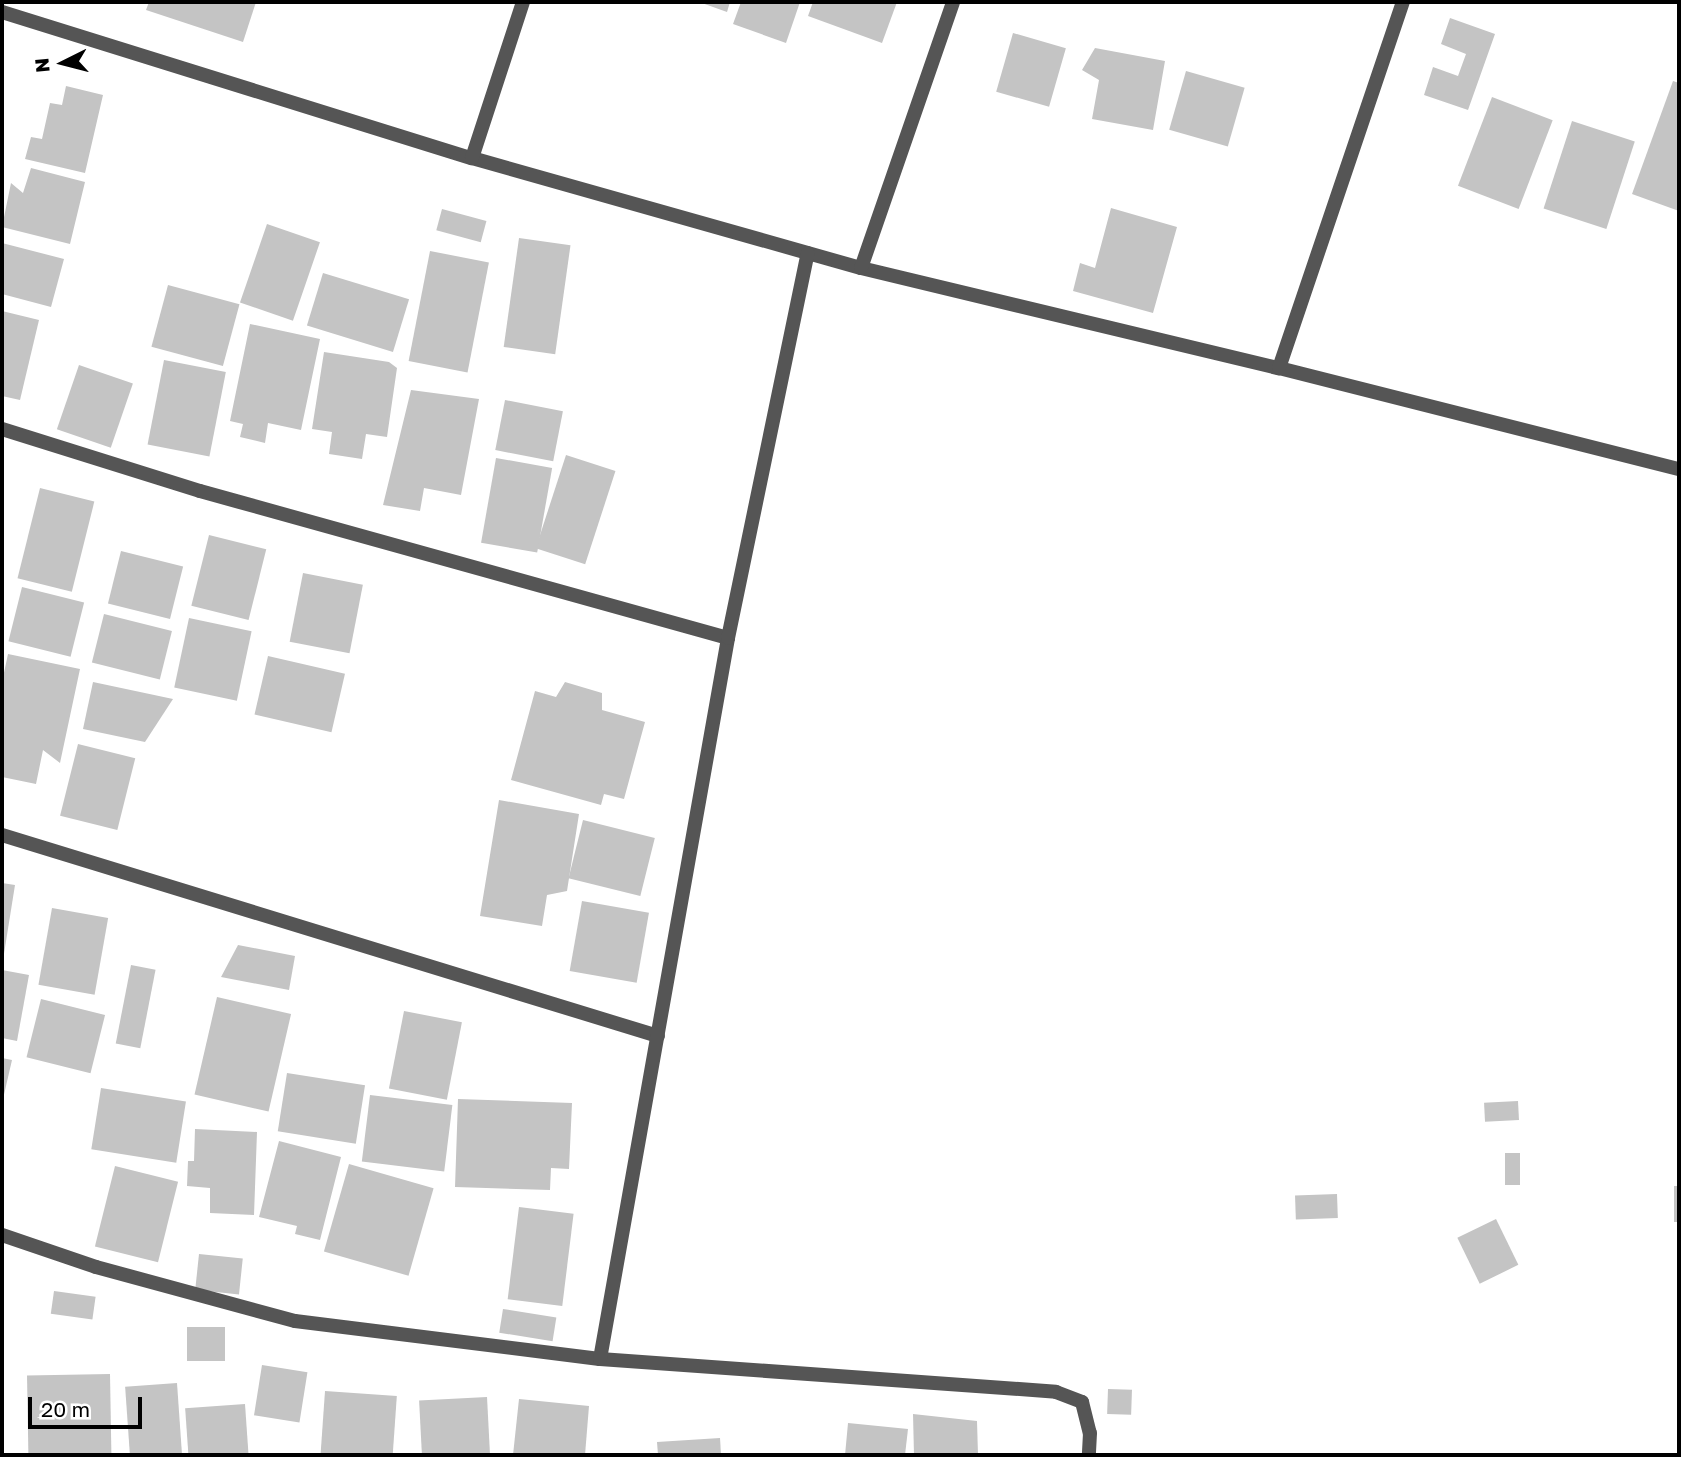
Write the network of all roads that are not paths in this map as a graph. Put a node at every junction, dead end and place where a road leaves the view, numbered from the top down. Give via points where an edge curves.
1 (523, 2) edge
2 (953, 2) edge
3 (1403, 2) edge
4 (2, 12) edge
5 (472, 158) junction
6 (808, 253) junction
7 (860, 268) junction
8 (1279, 368) junction
9 (2, 429) edge
10 (1679, 469) edge
11 (728, 638) junction
12 (2, 835) edge
13 (657, 1035) junction
14 (2, 1235) edge
15 (600, 1359) junction
16 (1089, 1455) edge

1 - 5 street
2 - 7 street
3 - 8 street
4 - 5 street
5 - 6 street
6 - 7 street
6 - 11 street
7 - 8 street
8 - 10 street
9 - 11 street via 200,491
11 - 13 street
12 - 13 street
13 - 15 street
14 - 15 street via 96,1267 295,1321
15 - 16 street via 1056,1392 1082,1402 1090,1433

